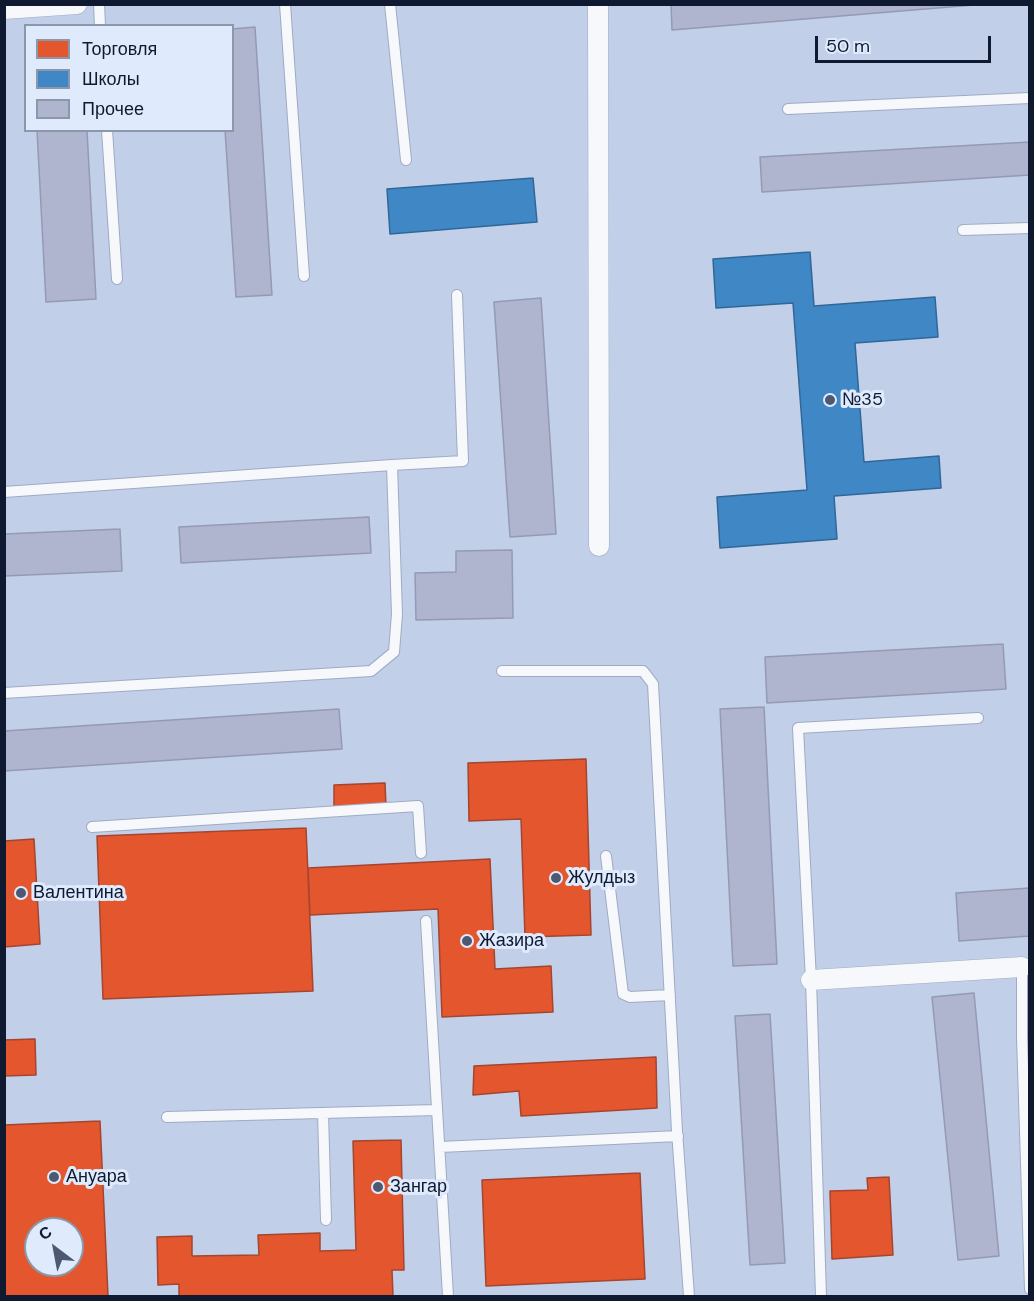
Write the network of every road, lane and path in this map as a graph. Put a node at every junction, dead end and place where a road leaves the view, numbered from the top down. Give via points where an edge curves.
1 (77, 4) edge
2 (99, 4) edge
3 (285, 4) edge
4 (390, 4) edge
5 (598, 4) edge
6 (4, 9) edge
7 (100, 24) edge
8 (1029, 98) edge
9 (788, 109) dead end
10 (107, 132) edge
11 (406, 159) dead end
12 (1029, 228) edge
13 (963, 230) dead end
14 (304, 276) dead end
15 (117, 279) dead end
16 (457, 295) dead end
17 (392, 465) junction
18 (4, 492) edge
19 (599, 546) dead end
20 (502, 671) dead end
21 (4, 693) edge
22 (978, 717) dead end
23 (92, 827) dead end
24 (422, 853) dead end
25 (606, 855) dead end
26 (426, 921) dead end
27 (1025, 967) edge
28 (811, 980) junction
29 (670, 995) junction
30 (1026, 1036) edge
31 (438, 1110) junction
32 (323, 1113) junction
33 (167, 1117) dead end
34 (678, 1136) junction
35 (440, 1147) junction
36 (326, 1220) dead end
37 (1029, 1289) edge
38 (448, 1296) edge
39 (688, 1296) edge
40 (821, 1296) edge

1 - 6 street
2 - 7 lane
3 - 14 lane
4 - 11 lane
5 - 19 street
8 - 9 lane
10 - 15 lane
12 - 13 lane
16 - 17 lane via 463,460
17 - 18 lane
17 - 21 lane via 398,614 394,652 371,671
20 - 29 lane via 643,671 653,684
22 - 28 lane via 798,728
23 - 24 lane via 418,806
25 - 29 lane via 623,994
26 - 31 lane
27 - 28 street
27 - 30 lane
28 - 40 lane
29 - 34 lane
30 - 37 lane
31 - 32 lane
31 - 35 lane
32 - 33 lane
32 - 36 lane
34 - 35 lane
34 - 39 lane
35 - 38 lane

